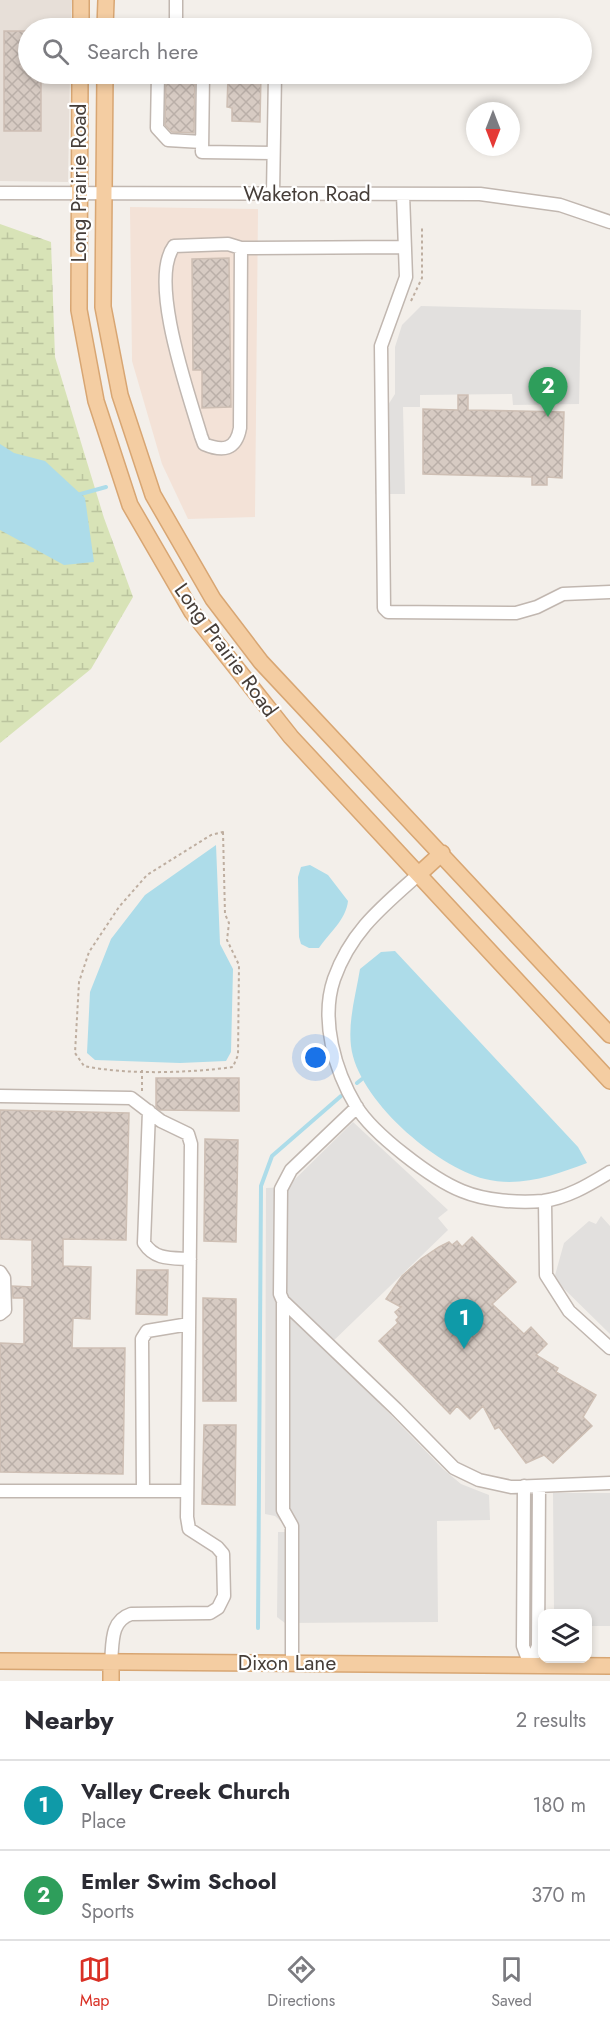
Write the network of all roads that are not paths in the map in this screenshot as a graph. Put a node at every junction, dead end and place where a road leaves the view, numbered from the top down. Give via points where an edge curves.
1 (81, 0) edge
2 (106, 0) edge
3 (176, 0) edge
4 (81, 18) edge
5 (105, 18) edge
6 (176, 18) edge
7 (80, 84) edge
8 (105, 84) edge
9 (158, 84) edge
10 (203, 84) edge
11 (275, 84) edge
12 (202, 142) junction
13 (273, 153) junction
14 (0, 193) edge
15 (78, 194) junction
16 (103, 194) junction
17 (273, 194) junction
18 (403, 194) junction
19 (610, 222) edge
20 (405, 247) junction
21 (241, 248) junction
22 (610, 592) edge
23 (442, 853) junction
24 (418, 874) junction
25 (610, 1035) edge
26 (610, 1081) edge
27 (0, 1096) edge
28 (357, 1107) junction
29 (145, 1109) junction
30 (610, 1172) edge
31 (545, 1201) junction
32 (189, 1259) junction
33 (0, 1272) edge
34 (283, 1301) junction
35 (0, 1314) edge
36 (189, 1324) junction
37 (610, 1348) edge
38 (610, 1483) edge
39 (539, 1485) junction
40 (524, 1486) junction
41 (0, 1491) edge
42 (143, 1491) junction
43 (187, 1491) junction
44 (0, 1661) edge
45 (111, 1662) junction
46 (292, 1663) junction
47 (530, 1665) junction
48 (610, 1666) edge
49 (111, 1681) edge
50 (532, 1681) edge

1 - 4 main road
2 - 5 main road
3 - 6 street
7 - 15 main road, Long Prairie Road
8 - 16 main road, Long Prairie Road
9 - 12 street via 157,128 168,140
10 - 12 street
11 - 13 street
12 - 13 street via 202,152
13 - 17 street
14 - 15 street, Waketon Road
15 - 16 street, Waketon Road
15 - 24 main road, Long Prairie Road via 79,310 96,401 130,505 192,612 291,736
16 - 17 street, Waketon Road
16 - 23 main road, Long Prairie Road via 103,308 120,395 153,495 213,598 261,662
17 - 18 street, Waketon Road
18 - 19 street, Waketon Road via 515,197 560,205
18 - 20 street
20 - 21 street
20 - 22 street via 406,277 381,346 384,608 388,612 516,613 563,594
21 - 21 street via 228,244 182,244 174,246 167,255 170,326 201,436 204,444 223,450 238,441 240,428
23 - 24 main road
23 - 25 main road, Long Prairie Road
24 - 26 main road, Long Prairie Road
24 - 28 street via 352,939 334,981 329,1014 335,1060
27 - 29 street via 131,1098
28 - 31 street via 431,1175 463,1192 504,1200
28 - 34 street via 291,1170 281,1190
29 - 32 street via 188,1134 191,1144
29 - 32 street via 144,1243 156,1256
30 - 31 street via 579,1190
31 - 37 street via 546,1275 569,1311
32 - 36 street
33 - 35 street via 4,1278 5,1310
34 - 40 street via 454,1468 495,1485
34 - 46 street via 283,1510 292,1526
36 - 42 street via 147,1331 142,1339
36 - 43 street
38 - 39 street
39 - 40 street
39 - 47 street via 538,1646
40 - 47 street via 523,1646
41 - 42 street
42 - 43 street
43 - 45 street via 189,1529 223,1554 222,1602 210,1613 122,1617 115,1626
44 - 45 main road, Dixon Lane
45 - 46 main road, Dixon Lane
45 - 49 main road
46 - 47 main road, Dixon Lane
47 - 48 main road, Dixon Lane
47 - 50 main road

